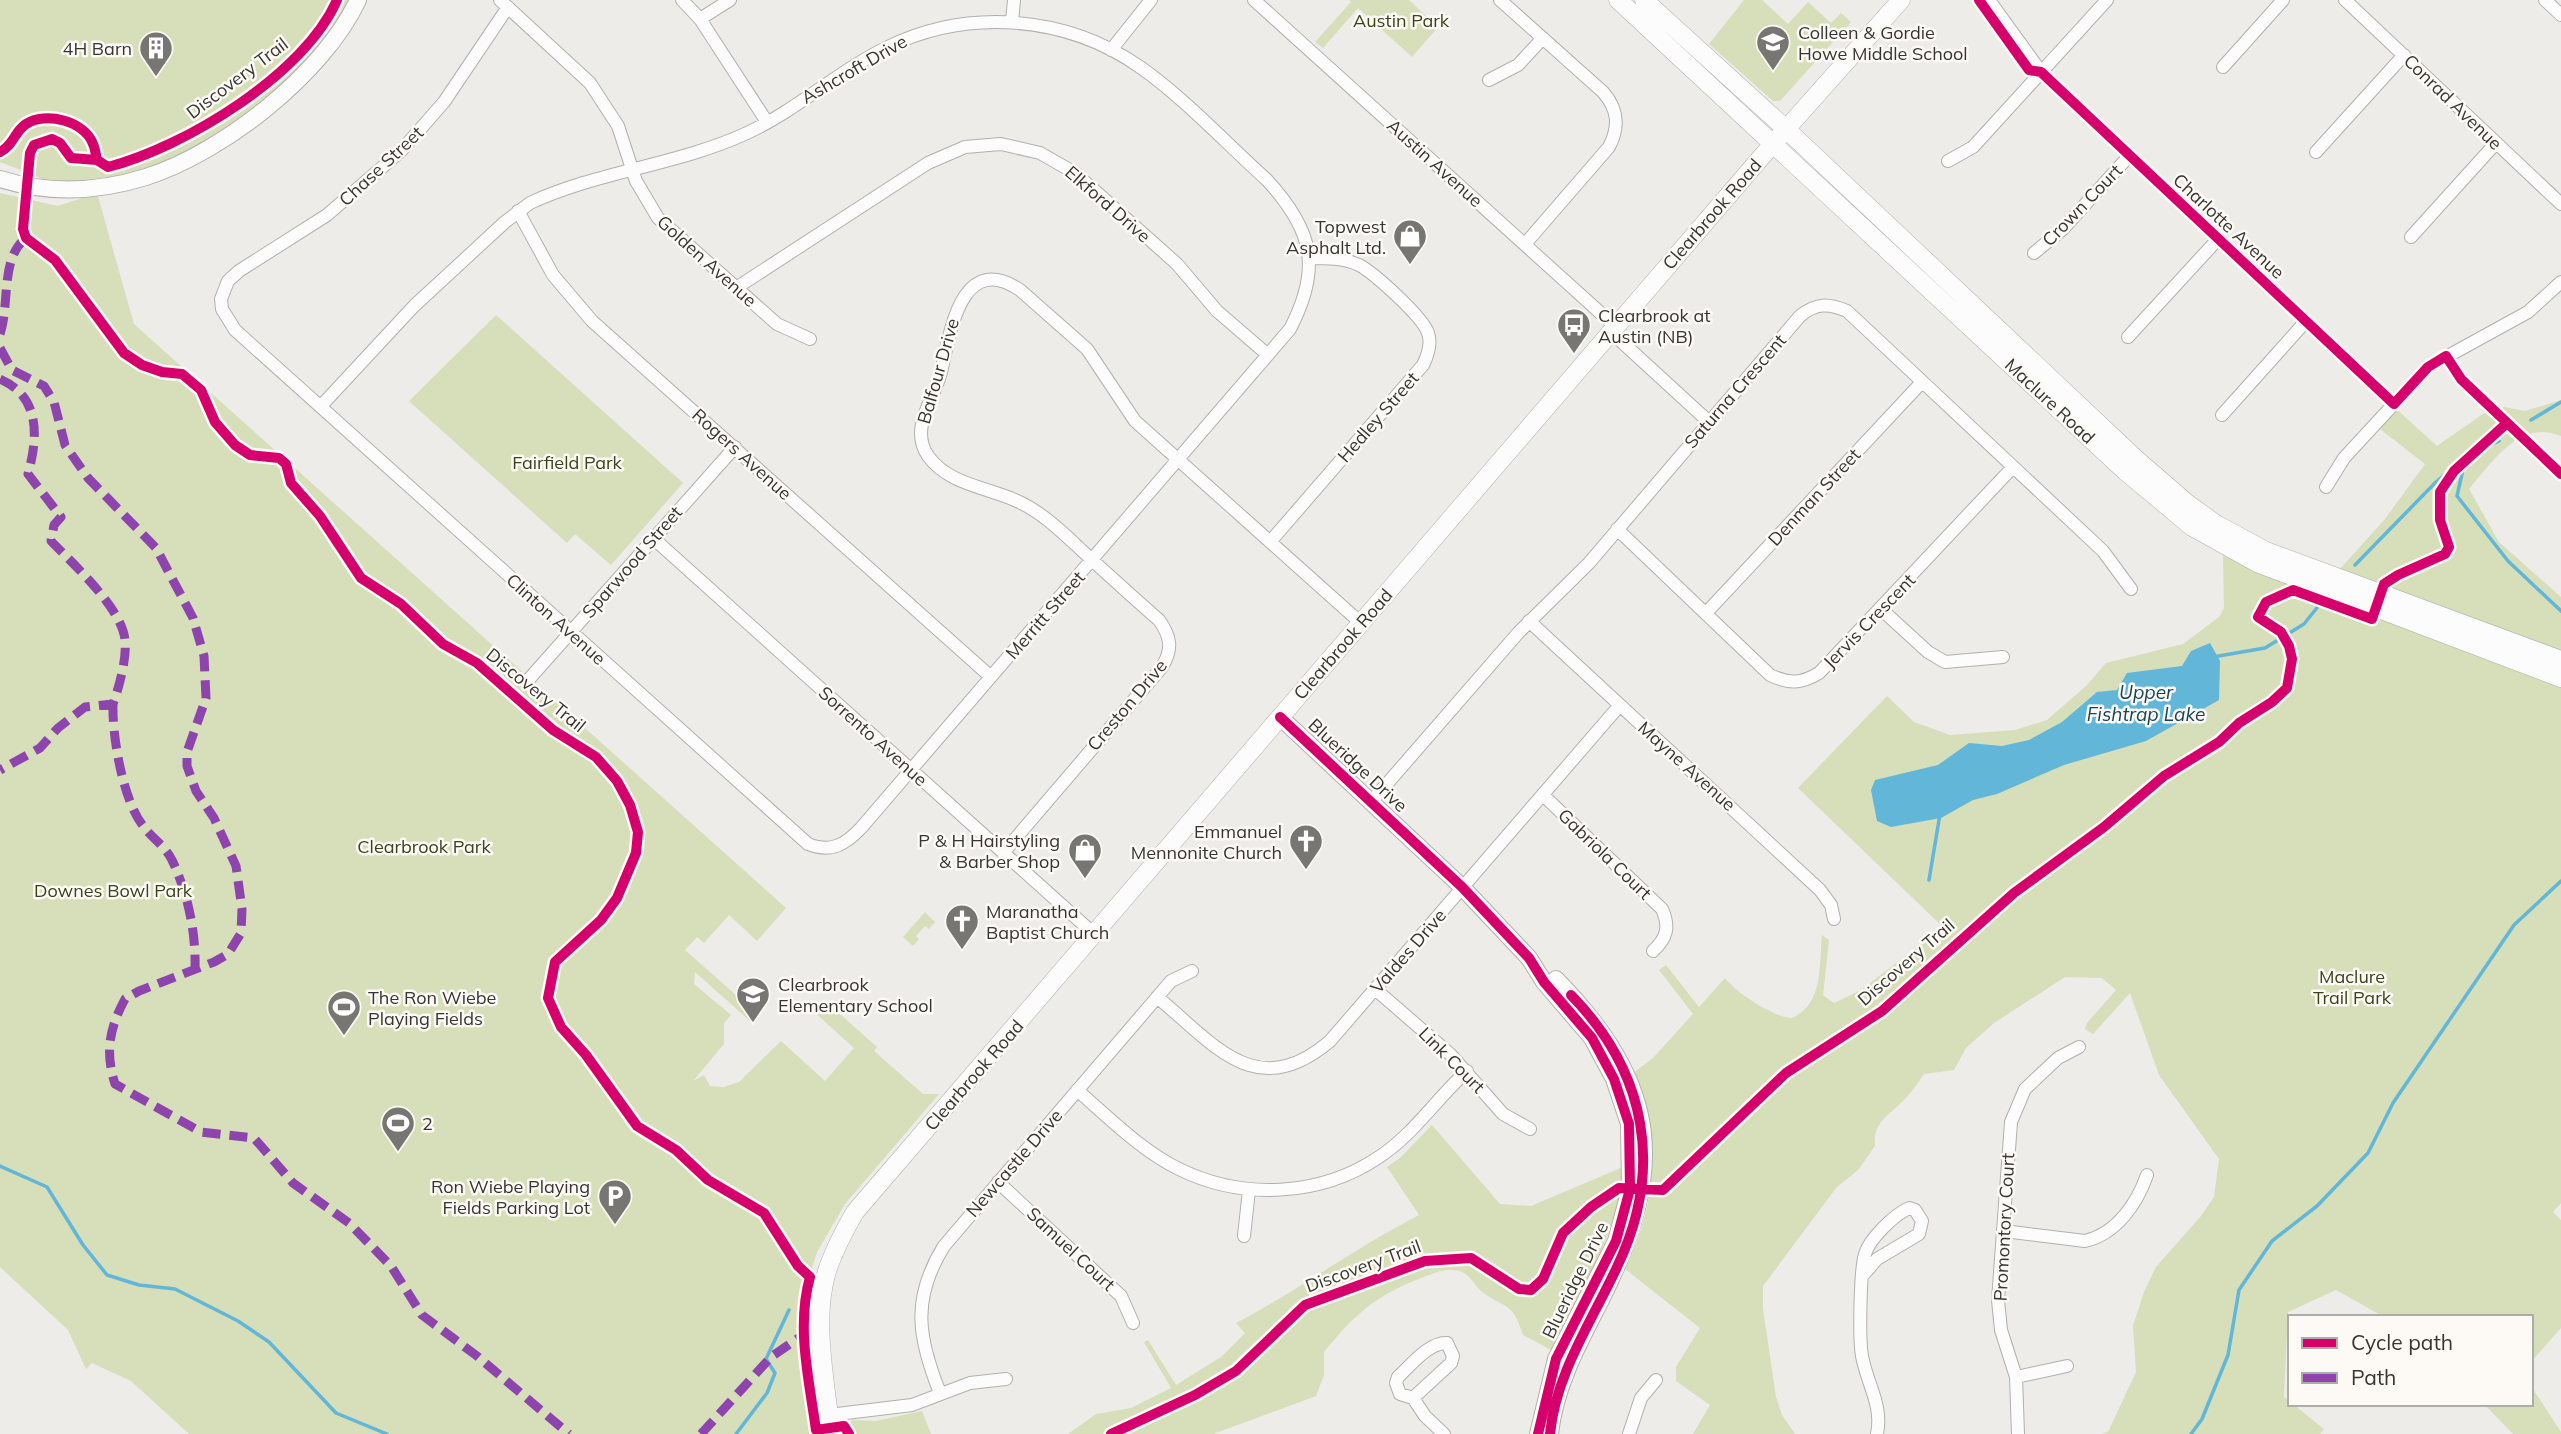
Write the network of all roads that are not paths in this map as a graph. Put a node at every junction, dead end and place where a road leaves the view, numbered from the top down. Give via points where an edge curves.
1 (358, 0) edge
2 (682, 0) edge
3 (730, 0) edge
4 (1013, 0) edge
5 (1150, 0) edge
6 (1254, 0) edge
7 (1500, 0) edge
8 (1618, 0) edge
9 (1644, 0) edge
10 (1901, 0) edge
11 (1989, 0) edge
12 (2107, 0) edge
13 (2283, 0) edge
14 (2345, 0) edge
15 (2545, 0) edge
16 (504, 4) edge
17 (2561, 15) edge
18 (701, 19) junction
19 (1012, 22) junction
20 (1543, 38) junction
21 (1111, 50) junction
22 (2404, 55) junction
23 (2223, 67) dead end
24 (2041, 72) junction
25 (1489, 80) dead end
26 (766, 122) junction
27 (1780, 136) junction
28 (2496, 144) junction
29 (2316, 152) dead end
30 (2129, 156) junction
31 (1948, 161) dead end
32 (634, 170) junction
33 (0, 179) edge
34 (2561, 204) edge
35 (518, 211) junction
36 (2411, 237) dead end
37 (2218, 239) junction
38 (1525, 244) junction
39 (2034, 253) dead end
40 (1310, 258) junction
41 (2561, 282) edge
42 (736, 288) junction
43 (223, 291) joint
44 (2306, 321) junction
45 (1613, 329) junction
46 (2128, 337) dead end
47 (810, 339) dead end
48 (1268, 355) junction
49 (2446, 356) junction
50 (1922, 382) junction
51 (2394, 404) junction
52 (321, 406) junction
53 (2221, 415) dead end
54 (1708, 421) junction
55 (735, 447) junction
56 (1177, 458) junction
57 (2013, 467) junction
58 (2561, 474) edge
59 (2326, 487) dead end
60 (1617, 529) junction
61 (653, 538) junction
62 (1270, 542) junction
63 (1092, 560) junction
64 (2131, 589) dead end
65 (1881, 608) junction
66 (1706, 613) junction
67 (1529, 621) junction
68 (1362, 624) junction
69 (570, 632) junction
70 (2003, 657) dead end
71 (2561, 660) edge
72 (991, 677) junction
73 (530, 678) dead end
74 (2561, 678) edge
75 (1620, 705) junction
76 (1280, 717) junction
77 (912, 771) junction
78 (1543, 795) junction
79 (1372, 801) junction
80 (1003, 853) junction
81 (1462, 887) junction
82 (1834, 919) dead end
83 (1094, 934) junction
84 (1653, 951) dead end
85 (1529, 958) junction
86 (1192, 971) dead end
87 (1375, 989) junction
88 (1157, 997) junction
89 (2080, 1047) dead end
90 (1467, 1071) junction
91 (1077, 1090) junction
92 (1530, 1129) dead end
93 (2147, 1175) dead end
94 (998, 1182) junction
95 (1249, 1190) junction
96 (2004, 1231) junction
97 (1244, 1236) dead end
98 (1864, 1274) junction
99 (1133, 1324) dead end
100 (2067, 1366) dead end
101 (2016, 1377) junction
102 (1006, 1379) dead end
103 (1656, 1380) dead end
104 (940, 1393) junction
105 (1413, 1398) junction
106 (829, 1415) junction
107 (831, 1434) edge
108 (1444, 1434) edge
109 (1538, 1434) edge
110 (1550, 1434) edge
111 (1629, 1434) edge
112 (1877, 1434) edge
113 (2018, 1434) edge

1 - 33 street via 340,34 283,94 191,156 148,176 96,188 22,186
2 - 18 street
3 - 18 street
4 - 19 street
5 - 21 street
6 - 38 street, Austin Avenue
7 - 20 street
8 - 27 main road, Maclure Road
9 - 27 main road, Maclure Road
10 - 27 main road, Clearbrook Road
11 - 24 street, Charlotte Avenue
12 - 24 street
13 - 23 street
14 - 22 street, Conrad Avenue
15 - 17 street
16 - 32 street, Golden Avenue via 590,83 618,126
16 - 43 street, Chase Street via 444,102 394,158 327,215 239,271
18 - 26 street
19 - 21 street, Ashcroft Drive via 1069,34
19 - 26 street, Ashcroft Drive via 957,24 919,33 873,55
20 - 25 street via 1518,65
20 - 38 street via 1612,102 1617,132
21 - 40 street, Ashcroft Drive via 1142,68 1267,180 1301,225
22 - 28 street, Conrad Avenue
22 - 29 street
24 - 30 street, Charlotte Avenue
24 - 31 street via 1973,147
26 - 32 street, Ashcroft Drive via 732,139
27 - 45 main road, Clearbrook Road
27 - 71 main road, Maclure Road via 2136,458 2216,524 2266,551
27 - 74 main road, Maclure Road via 2133,478 2192,527 2257,563
28 - 34 street, Conrad Avenue
28 - 36 street
30 - 37 street, Charlotte Avenue
30 - 39 street, Crown Court via 2063,229
32 - 35 street, Ashcroft Drive via 544,196
32 - 42 street, Golden Avenue via 644,197 659,218
35 - 52 street, Ashcroft Drive via 414,306
35 - 55 street, Rogers Avenue via 538,251 579,308
37 - 44 street, Charlotte Avenue
37 - 46 street
38 - 45 street, Austin Avenue
40 - 48 street, Ashcroft Drive via 1305,301
40 - 62 street, Hedley Street via 1352,262 1368,271 1421,320 1429,333 1429,347 1423,365
41 - 49 street via 2528,312
42 - 47 street, Golden Avenue via 777,324
42 - 48 street, Elkford Drive via 928,163 965,147 1001,144 1040,153 1075,173 1177,264 1217,311
43 - 52 street, Clinton Avenue via 222,309 234,330
44 - 51 street, Charlotte Avenue
44 - 53 street
45 - 54 street, Austin Avenue
45 - 68 main road, Clearbrook Road
48 - 56 street, Ashcroft Drive
49 - 51 street via 2428,367
49 - 58 street via 2461,379
50 - 54 street, Saturna Crescent via 1847,311 1819,305 1800,316
50 - 57 street, Saturna Crescent
50 - 66 street, Denman Street
51 - 59 street via 2344,458
52 - 69 street, Clinton Avenue
54 - 60 street, Saturna Crescent
55 - 61 street, Sparwood Street
55 - 72 street, Rogers Avenue
56 - 62 street, Balfour Drive
56 - 63 street, Merritt Street
56 - 63 street, Balfour Drive via 1135,421 1087,349 1020,290 1009,283 984,282 962,297 938,383 922,419 921,443 950,475 1038,512
57 - 64 street, Saturna Crescent via 2103,551
57 - 65 street, Jervis Crescent
60 - 66 street, Jervis Crescent
60 - 67 street, Saturna Crescent
61 - 69 street, Sparwood Street
61 - 77 street, Sorrento Avenue
62 - 68 street, Balfour Drive
63 - 72 street, Merritt Street
63 - 80 street, Creston Drive via 1159,620 1171,643 1169,655
65 - 66 street, Jervis Crescent via 1819,673 1792,683 1770,675
65 - 70 street via 1945,662
67 - 75 street, Mayne Avenue
67 - 79 street, Saturna Crescent
68 - 76 main road, Clearbrook Road
69 - 73 street, Sparwood Street
69 - 77 street, Clinton Avenue via 808,844 830,848 850,839
72 - 77 street, Merritt Street
75 - 78 street, Valdes Drive
75 - 82 street, Mayne Avenue via 1820,890
76 - 79 street, Blueridge Drive
76 - 83 main road, Clearbrook Road
77 - 80 street, Sorrento Avenue
78 - 81 street, Valdes Drive
78 - 84 street, Gabriola Court via 1662,909 1667,931
79 - 81 street, Blueridge Drive
80 - 83 street, Sorrento Avenue
81 - 85 street, Blueridge Drive
81 - 87 street, Valdes Drive
83 - 106 main road, Clearbrook Road via 855,1212 832,1257 822,1296
85 - 109 street, Blueridge Drive via 1592,1038 1614,1079 1629,1124 1632,1165 1616,1241 1556,1359
85 - 110 street, Blueridge Drive via 1594,1018 1618,1055 1635,1098 1644,1162 1636,1220 1618,1267 1569,1364
86 - 88 street, Newcastle Drive via 1171,981
87 - 88 street, Valdes Drive via 1314,1055 1290,1066 1264,1069 1230,1059
87 - 90 street, Link Court
88 - 91 street, Newcastle Drive
89 - 96 street, Promontory Court via 2058,1058 2025,1089 2017,1104 2009,1139
90 - 92 street, Link Court via 1503,1114
90 - 95 street via 1378,1157 1317,1184
91 - 94 street, Newcastle Drive
91 - 95 street via 1178,1169
93 - 96 street via 2139,1198 2097,1238 2085,1241
94 - 99 street, Samuel Court via 1121,1296
94 - 104 street, Newcastle Drive via 944,1246 926,1279 920,1333
95 - 97 street
96 - 101 street, Promontory Court via 1998,1300 2001,1330
98 - 98 street via 1877,1259 1919,1234 1922,1221 1915,1210 1902,1211 1882,1231 1865,1254
98 - 112 street via 1862,1356 1879,1408
100 - 101 street
101 - 113 street, Promontory Court
102 - 104 street via 970,1383
103 - 111 street via 1641,1398
104 - 106 street via 912,1405
105 - 105 street via 1451,1363 1447,1343 1432,1347 1398,1377 1396,1390 1404,1398
105 - 108 street
106 - 107 main road, Clearbrook Road

